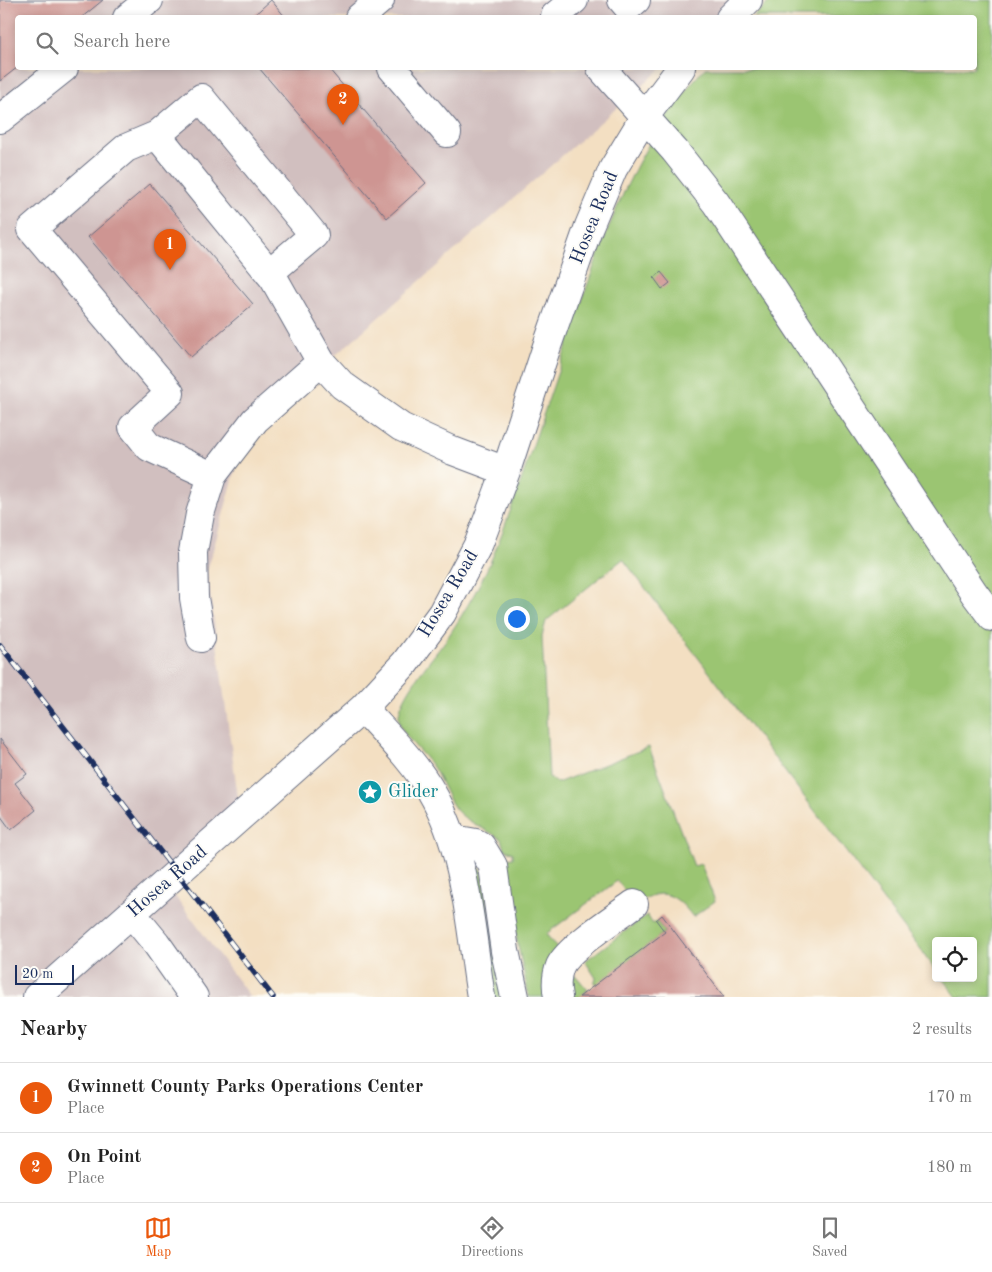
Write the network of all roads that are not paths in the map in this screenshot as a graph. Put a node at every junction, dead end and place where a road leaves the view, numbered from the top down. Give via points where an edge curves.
1 (149, 0) edge
2 (380, 0) edge
3 (622, 0) edge
4 (636, 0) edge
5 (748, 0) edge
6 (131, 15) edge
7 (362, 15) edge
8 (733, 15) edge
9 (61, 70) edge
10 (394, 70) edge
11 (603, 70) edge
12 (680, 70) edge
13 (645, 116) junction
14 (0, 119) edge
15 (447, 133) dead end
16 (157, 134) junction
17 (270, 272) junction
18 (321, 362) junction
19 (506, 471) junction
20 (212, 476) junction
21 (992, 617) edge
22 (201, 638) dead end
23 (363, 708) junction
24 (453, 839) junction
25 (634, 904) dead end
26 (132, 914) junction
27 (37, 997) edge
28 (194, 997) edge
29 (481, 997) edge
30 (515, 997) edge
31 (558, 997) edge

1 - 6 street
2 - 7 street
3 - 4 street via 628,7
5 - 8 street
9 - 14 street
10 - 15 street
11 - 13 street
12 - 13 street, Hosea Road
13 - 19 street, Hosea Road via 613,169 589,226
13 - 21 street via 716,203
16 - 17 street
16 - 17 street via 201,98 314,234
16 - 20 street via 126,148 32,229 170,393 133,427 149,447
17 - 18 street
18 - 19 street via 342,385 401,427 453,452
18 - 20 street via 255,420
19 - 23 street, Hosea Road via 479,543 442,613 406,663
20 - 22 street via 193,552 194,598
23 - 24 street via 430,789
23 - 26 street, Hosea Road
24 - 29 street via 464,886
24 - 30 street via 481,846 493,866 504,951
25 - 31 street via 570,952 556,977
26 - 27 street, Hosea Road
26 - 28 street

